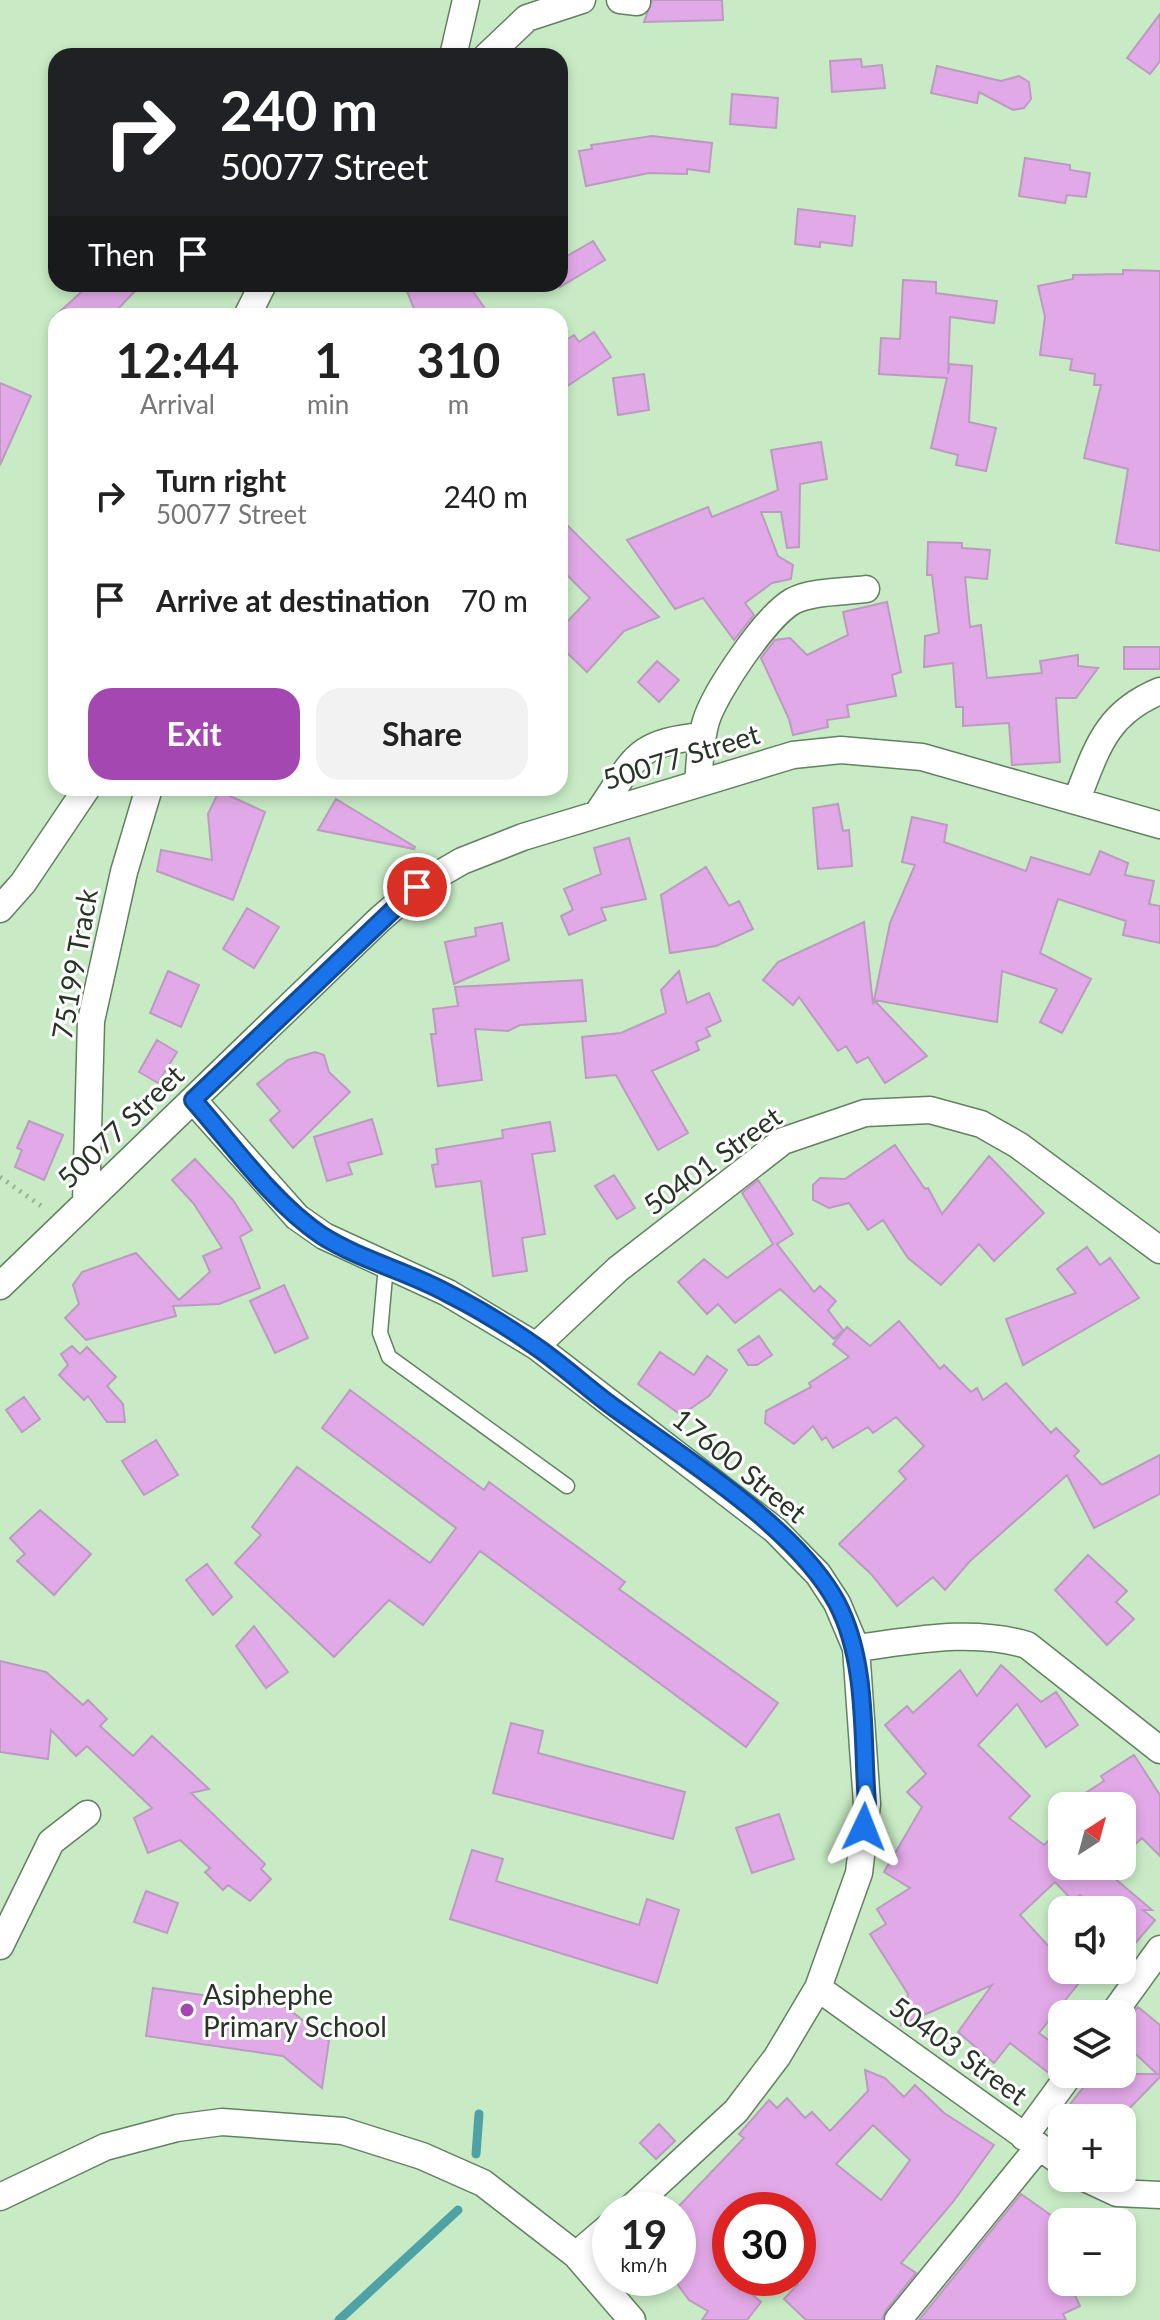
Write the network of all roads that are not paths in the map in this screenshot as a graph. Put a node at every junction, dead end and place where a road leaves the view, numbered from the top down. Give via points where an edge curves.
1 (466, 0) edge
2 (582, 0) edge
3 (455, 48) edge
4 (495, 48) edge
5 (866, 589) dead end
6 (1160, 691) edge
7 (702, 736) junction
8 (698, 783) junction
9 (82, 796) edge
10 (147, 796) edge
11 (1077, 799) junction
12 (597, 814) junction
13 (1160, 825) edge
14 (0, 909) edge
15 (193, 1100) junction
16 (86, 1203) junction
17 (1160, 1250) edge
18 (386, 1265) junction
19 (0, 1286) edge
20 (536, 1346) junction
21 (567, 1486) dead end
22 (856, 1648) junction
23 (1160, 1750) edge
24 (87, 1814) dead end
25 (0, 1946) edge
26 (1160, 1949) edge
27 (818, 1988) junction
28 (1123, 2000) edge
29 (1062, 2088) edge
30 (1031, 2142) junction
31 (1048, 2154) edge
32 (648, 2192) edge
33 (1115, 2192) edge
34 (1160, 2195) edge
35 (0, 2197) edge
36 (592, 2241) edge
37 (576, 2255) junction
38 (632, 2320) edge
39 (898, 2320) edge

1 - 3 street
2 - 4 street via 527,18
5 - 7 street via 803,598 785,607 719,693
6 - 11 street via 1136,700 1114,718
7 - 8 street
7 - 12 street via 650,746
8 - 11 street, 50077 Street via 793,755 877,751 922,757
8 - 12 street, 50077 Street
9 - 14 street
10 - 16 street, 75199 Track via 91,1021
11 - 13 street, 50077 Street
12 - 15 street, 50077 Street via 462,861 417,887
15 - 16 street, 50077 Street
15 - 18 street, 17600 Street via 297,1217
16 - 19 street, 50077 Street
17 - 20 street, 50401 Street via 1018,1145 981,1124 930,1110 865,1113 783,1141 618,1269
18 - 20 street, 17600 Street via 448,1293
18 - 21 lane via 380,1333 389,1357
20 - 22 street, 17600 Street via 775,1530 818,1574
22 - 23 street via 942,1637 1005,1638 1027,1645
22 - 27 street, 17600 Street via 867,1804 859,1873
24 - 25 street via 51,1842
26 - 28 street
27 - 30 street, 50403 Street
27 - 32 street, 17600 Street via 777,2057 736,2111
29 - 30 street
30 - 31 street, 50403 Street
30 - 39 street
33 - 34 street
35 - 37 street via 105,2147 177,2128 222,2122 343,2131 422,2156 483,2183
36 - 37 street
37 - 38 street

